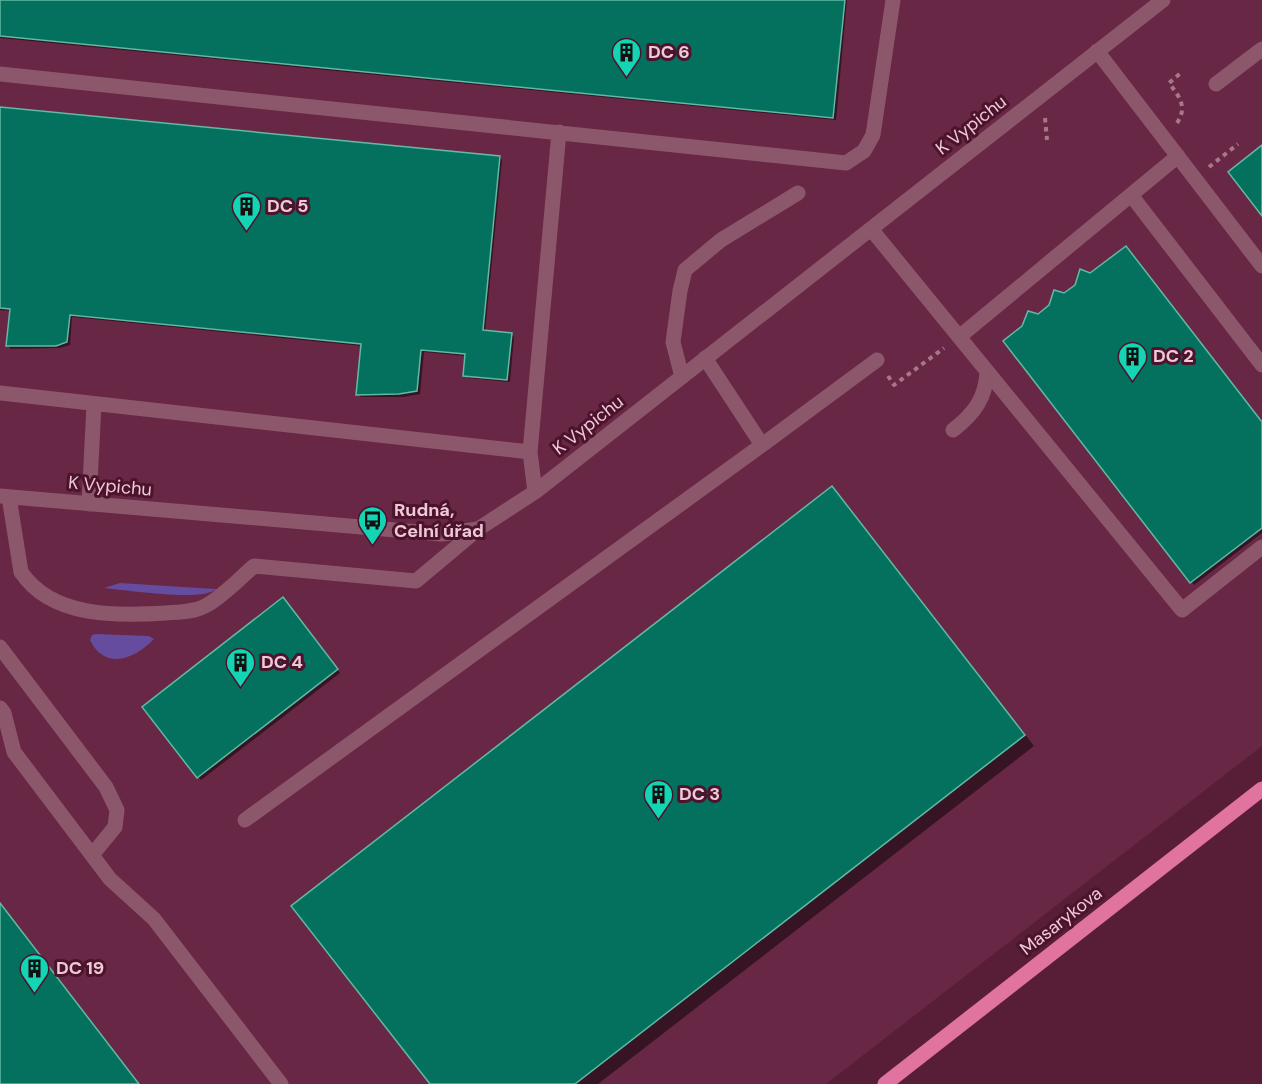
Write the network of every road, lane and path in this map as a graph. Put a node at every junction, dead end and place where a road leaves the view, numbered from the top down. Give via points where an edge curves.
1 (893, 0) edge
2 (1163, 0) edge
3 (1262, 49) edge
4 (1097, 51) junction
5 (1182, 72) dead end
6 (0, 74) edge
7 (1216, 84) dead end
8 (1044, 114) dead end
9 (1175, 126) dead end
10 (559, 132) junction
11 (1047, 140) dead end
12 (1238, 144) dead end
13 (1178, 156) junction
14 (1208, 168) dead end
15 (798, 193) dead end
16 (1131, 195) junction
17 (871, 229) junction
18 (1262, 266) edge
19 (959, 337) junction
20 (705, 358) junction
21 (877, 360) joint
22 (1262, 365) edge
23 (987, 371) junction
24 (682, 376) junction
25 (0, 393) edge
26 (94, 404) junction
27 (953, 430) dead end
28 (762, 446) junction
29 (530, 452) junction
30 (535, 492) junction
31 (4, 497) edge
32 (89, 504) junction
33 (478, 529) junction
34 (1262, 547) edge
35 (0, 647) edge
36 (0, 708) edge
37 (1262, 789) edge
38 (245, 820) dead end
39 (92, 855) junction
40 (281, 1084) edge
41 (885, 1084) edge

1 - 10 street via 873,135 864,151 846,163
2 - 4 street, K Vypichu
3 - 7 street
4 - 13 street
4 - 17 street, K Vypichu
5 - 9 path via 1169,83 1182,102 1183,110
6 - 10 street
8 - 11 path
10 - 29 street
12 - 14 path
13 - 16 street
13 - 18 street
15 - 24 street via 721,240 685,270 673,342
16 - 19 street
16 - 22 street
17 - 19 street
17 - 20 street, K Vypichu
19 - 21 path via 894,385
19 - 23 street
20 - 24 street, K Vypichu
20 - 28 street
21 - 28 street
23 - 27 street via 982,400
23 - 34 street via 1182,610
24 - 30 street, K Vypichu
25 - 26 street
26 - 29 street
26 - 32 street
28 - 38 street
29 - 30 street
30 - 33 street, K Vypichu
31 - 32 street, K Vypichu
31 - 33 street via 21,572 54,601 81,611 141,615 188,611 207,606 254,566 416,581
32 - 33 street, K Vypichu via 442,534
35 - 39 street via 106,787 117,810 115,827
36 - 39 street via 14,752
37 - 41 main road, Masarykova
39 - 40 street via 110,879 154,919

